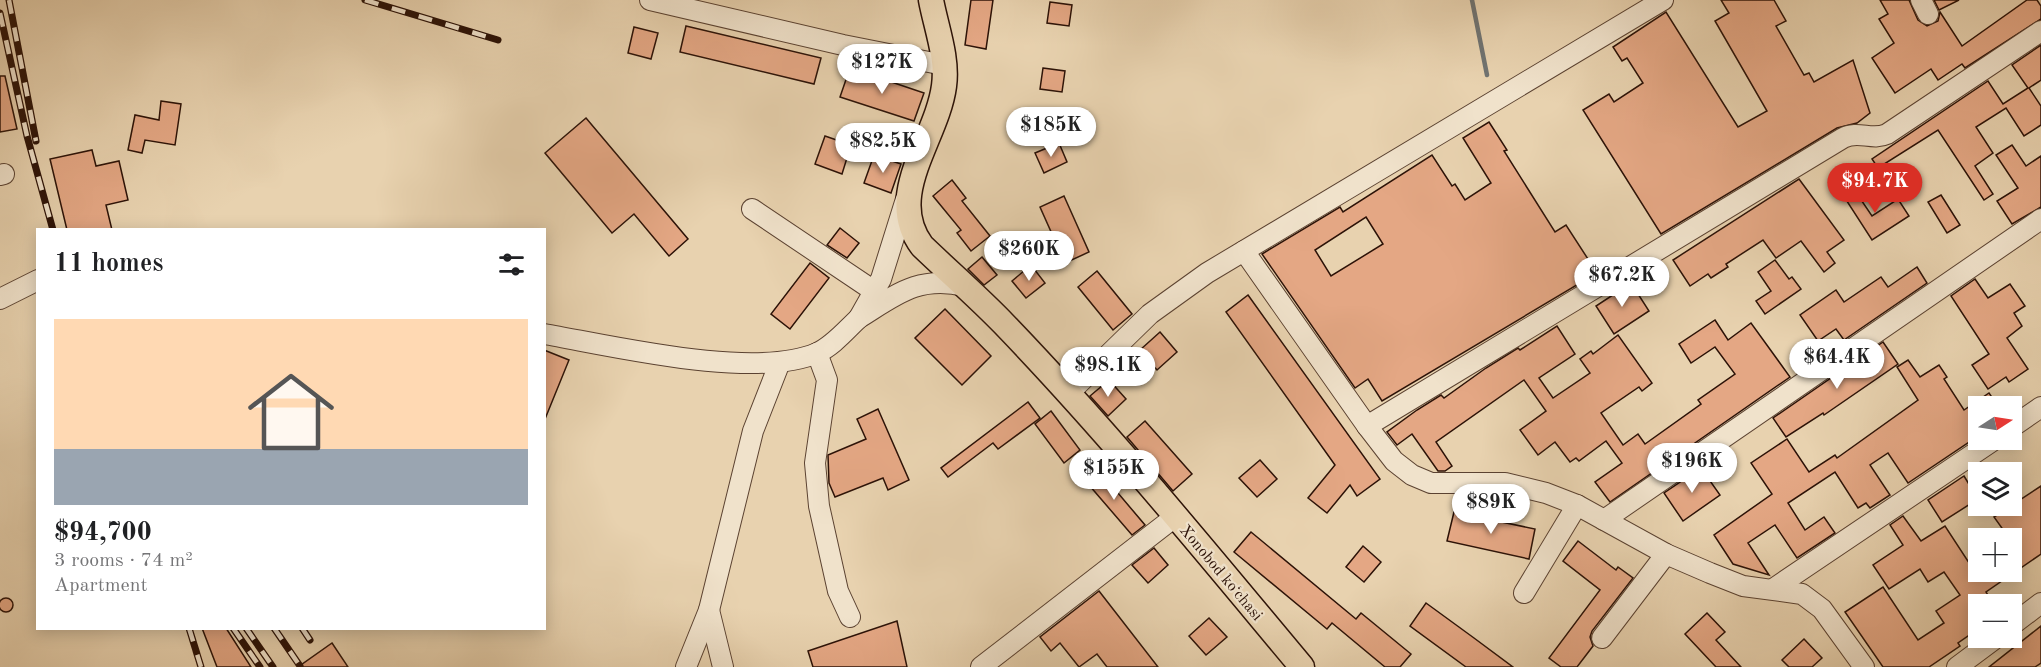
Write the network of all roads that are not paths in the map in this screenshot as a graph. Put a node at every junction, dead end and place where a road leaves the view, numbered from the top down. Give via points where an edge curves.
1 (650, 0) edge
2 (931, 0) edge
3 (1663, 0) edge
4 (2041, 31) edge
5 (944, 65) junction
6 (909, 188) junction
7 (752, 209) dead end
8 (2041, 219) edge
9 (1245, 251) junction
10 (36, 281) edge
11 (964, 286) junction
12 (874, 291) junction
13 (0, 299) edge
14 (859, 318) junction
15 (546, 334) edge
16 (817, 353) junction
17 (780, 362) junction
18 (1068, 394) junction
19 (2041, 407) edge
20 (2022, 420) edge
21 (1367, 426) junction
22 (1979, 450) edge
23 (1576, 505) junction
24 (1176, 516) junction
25 (1604, 519) junction
26 (1666, 554) junction
27 (1773, 589) junction
28 (1524, 593) dead end
29 (2041, 603) edge
30 (709, 610) junction
31 (850, 616) dead end
32 (2022, 618) edge
33 (1602, 638) dead end
34 (1985, 648) edge
35 (1967, 664) edge
36 (686, 667) edge
37 (723, 667) edge
38 (981, 667) edge
39 (1302, 667) edge
40 (1864, 667) edge

1 - 5 street
2 - 5 main road, Xonobod koʻchasi
3 - 9 street
4 - 21 street via 1887,134 1843,138
5 - 6 main road, Xonobod koʻchasi via 941,99
6 - 11 main road, Xonobod koʻchasi via 907,215 912,231 922,246
6 - 12 street via 889,258
7 - 12 street
8 - 25 street
9 - 18 street via 1150,314
9 - 21 street
10 - 13 street
11 - 14 street via 936,282 908,288
11 - 18 main road, Xonobod koʻchasi
12 - 14 street
14 - 16 street via 835,342
15 - 17 street via 705,361
16 - 17 street
16 - 31 street via 828,380 815,463 819,506 838,591
17 - 30 street via 753,431
18 - 24 main road, Xonobod koʻchasi
19 - 20 street
21 - 23 street via 1394,461 1431,483 1505,483
22 - 27 street
23 - 25 street
23 - 28 street
24 - 38 street
24 - 39 main road, Xonobod koʻchasi
25 - 26 street
26 - 27 street via 1743,586
26 - 33 street
27 - 40 street via 1802,594 1822,609
29 - 32 street
30 - 36 street
30 - 37 street
34 - 35 street

